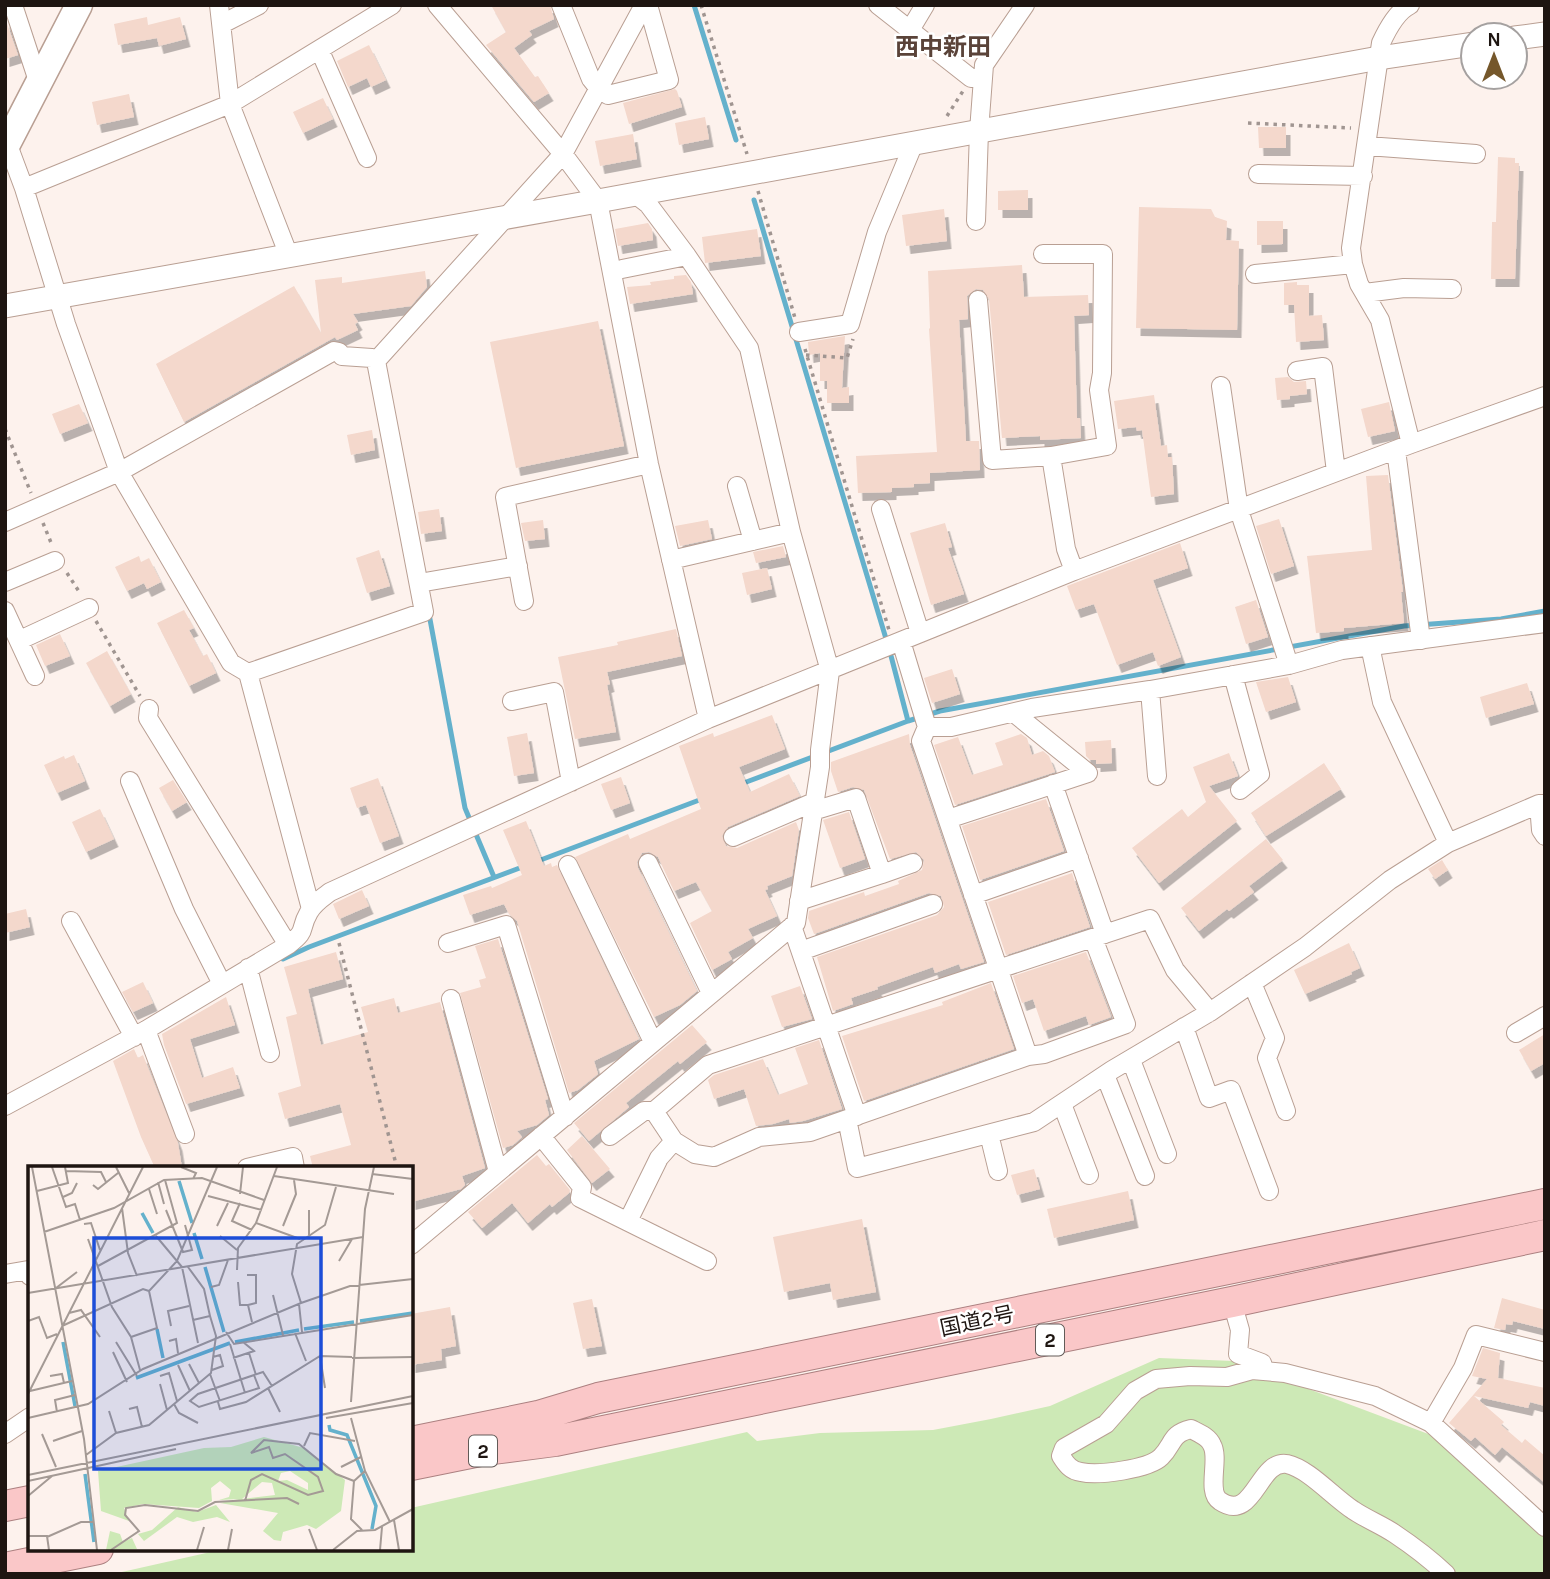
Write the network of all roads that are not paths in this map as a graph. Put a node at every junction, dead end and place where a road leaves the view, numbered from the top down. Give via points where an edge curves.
1 (13, 5) edge
2 (79, 5) edge
3 (219, 5) edge
4 (259, 5) edge
5 (393, 5) edge
6 (437, 5) edge
7 (561, 5) edge
8 (646, 5) edge
9 (878, 5) edge
10 (925, 5) edge
11 (1025, 5) edge
12 (1405, 6) edge
13 (222, 24) junction
14 (910, 30) junction
15 (1459, 46) edge
16 (320, 51) junction
17 (1379, 58) junction
18 (971, 78) road end
19 (39, 84) junction
20 (599, 89) junction
21 (230, 104) junction
22 (979, 131) junction
23 (1368, 138) junction
24 (923, 142) junction
25 (6, 143) edge
26 (563, 154) junction
27 (1476, 154) dead end
28 (367, 158) dead end
29 (1258, 174) dead end
30 (1363, 176) junction
31 (24, 188) junction
32 (635, 194) junction
33 (598, 201) junction
34 (505, 217) junction
35 (976, 221) dead end
36 (1042, 254) dead end
37 (289, 256) junction
38 (687, 256) junction
39 (1353, 264) junction
40 (622, 269) dead end
41 (1255, 274) dead end
42 (1452, 289) dead end
43 (1366, 293) junction
44 (57, 298) junction
45 (978, 300) dead end
46 (5, 306) edge
47 (799, 332) road end
48 (376, 361) junction
49 (1297, 371) dead end
50 (1221, 386) dead end
51 (1545, 396) edge
52 (1403, 447) junction
53 (1051, 456) junction
54 (649, 464) junction
55 (119, 472) junction
56 (1336, 472) junction
57 (737, 486) dead end
58 (881, 509) dead end
59 (1240, 510) junction
60 (5, 522) edge
61 (790, 532) junction
62 (753, 541) junction
63 (58, 560) road end
64 (671, 560) junction
65 (517, 566) junction
66 (1074, 571) junction
67 (5, 582) edge
68 (419, 583) junction
69 (524, 600) dead end
70 (89, 608) road end
71 (5, 611) edge
72 (1545, 623) edge
73 (920, 633) junction
74 (20, 640) junction
75 (1421, 640) junction
76 (892, 645) junction
77 (1370, 646) junction
78 (1289, 665) junction
79 (830, 671) junction
80 (248, 673) junction
81 (1233, 675) junction
82 (35, 676) dead end
83 (1150, 690) junction
84 (512, 701) dead end
85 (149, 709) road end
86 (1014, 713) junction
87 (708, 719) junction
88 (927, 727) junction
89 (1157, 776) dead end
90 (130, 781) dead end
91 (571, 782) junction
92 (1053, 784) junction
93 (1240, 790) dead end
94 (1542, 804) edge
95 (814, 806) junction
96 (948, 819) junction
97 (1545, 836) edge
98 (733, 837) dead end
99 (1448, 843) junction
100 (1079, 858) junction
101 (648, 863) dead end
102 (913, 863) dead end
103 (568, 865) dead end
104 (881, 874) junction
105 (974, 895) junction
106 (799, 901) junction
107 (933, 904) dead end
108 (311, 909) junction
109 (71, 921) dead end
110 (792, 926) junction
111 (1099, 936) junction
112 (447, 943) dead end
113 (288, 945) junction
114 (801, 951) junction
115 (248, 968) junction
116 (999, 969) junction
117 (1252, 983) junction
118 (222, 984) junction
119 (711, 993) junction
120 (451, 999) dead end
121 (1210, 1012) junction
122 (1545, 1016) edge
123 (826, 1027) junction
124 (1184, 1027) junction
125 (140, 1033) junction
126 (1516, 1033) dead end
127 (653, 1042) junction
128 (270, 1053) dead end
129 (1028, 1056) junction
130 (1131, 1060) junction
131 (1105, 1075) junction
132 (1062, 1104) junction
133 (5, 1107) edge
134 (654, 1111) junction
135 (1286, 1111) dead end
136 (565, 1117) junction
137 (852, 1118) junction
138 (185, 1134) dead end
139 (989, 1134) junction
140 (541, 1136) junction
141 (610, 1136) dead end
142 (674, 1141) junction
143 (1167, 1154) dead end
144 (255, 1166) edge
145 (295, 1166) edge
146 (998, 1171) dead end
147 (498, 1172) junction
148 (1089, 1175) dead end
149 (1145, 1176) dead end
150 (1269, 1191) dead end
151 (1545, 1193) edge
152 (1545, 1204) edge
153 (628, 1221) junction
154 (1545, 1235) edge
155 (1371, 1241) junction
156 (413, 1243) edge
157 (707, 1261) dead end
158 (28, 1270) edge
159 (5, 1274) edge
160 (1233, 1302) junction
161 (1545, 1352) edge
162 (1265, 1371) junction
163 (598, 1398) junction
164 (28, 1417) edge
165 (1431, 1423) junction
166 (413, 1425) edge
167 (5, 1434) edge
168 (555, 1441) junction
169 (413, 1442) edge
170 (413, 1465) edge
171 (413, 1484) edge
172 (1545, 1527) edge
173 (1446, 1574) edge

1 - 19 street
2 - 19 main road
3 - 13 street
4 - 13 street
5 - 16 street
6 - 26 street
7 - 20 street
8 - 20 street
8 - 20 street via 669,80 608,95
9 - 14 street
10 - 14 street
11 - 22 street via 984,65
12 - 17 street via 1385,34
13 - 21 street
14 - 18 street
15 - 17 street
16 - 21 street
16 - 28 street
17 - 22 street
17 - 23 street
19 - 25 main road
20 - 26 street
21 - 31 street
21 - 37 street
22 - 24 street
22 - 35 street
23 - 27 street
23 - 30 street
24 - 32 street
24 - 47 street via 877,232 850,324
25 - 31 street
26 - 33 street
26 - 34 street
29 - 30 street
30 - 39 street via 1351,248
31 - 44 street
32 - 33 street
32 - 38 street via 648,204
33 - 34 street
33 - 54 street
34 - 37 street
34 - 48 street
36 - 53 street via 1103,254 1099,390 1107,446
37 - 44 street
38 - 40 street
38 - 61 street via 749,348
39 - 41 street
39 - 43 street
42 - 43 street
43 - 52 street via 1380,320
44 - 46 street
44 - 55 street
45 - 53 street via 992,460
48 - 55 street via 334,351
48 - 68 street
49 - 56 street via 1323,367
50 - 59 street
51 - 52 street
52 - 56 street
52 - 75 street
53 - 66 street via 1066,550
54 - 64 street
54 - 65 street via 505,498
55 - 60 street
55 - 80 street via 231,663
56 - 59 street
57 - 62 street
58 - 73 street
59 - 66 street
59 - 78 street
61 - 62 street
61 - 79 street
62 - 64 street
63 - 67 street
64 - 87 street
65 - 68 street
65 - 69 street
66 - 73 street
68 - 80 street via 424,612
70 - 74 street
71 - 74 street
72 - 75 street
73 - 76 street
74 - 82 street
75 - 77 street
76 - 79 street
76 - 88 street
77 - 78 street
77 - 99 street via 1382,702
78 - 81 street
79 - 87 street
79 - 95 street
80 - 108 street
81 - 83 street
81 - 93 street via 1261,774
83 - 86 street
83 - 89 street
84 - 91 street via 554,692
85 - 113 street via 149,718
86 - 88 street via 951,727
86 - 92 street via 1088,773
87 - 91 street
88 - 96 street via 921,741
90 - 118 street via 184,909
91 - 108 street via 330,892
92 - 96 street
92 - 100 street
94 - 97 street
94 - 99 street
95 - 98 street
95 - 104 street via 856,798
95 - 106 street
96 - 105 street
99 - 117 street via 1390,880
100 - 105 street
100 - 111 street
101 - 119 street
102 - 104 street
103 - 127 street
104 - 106 street
105 - 116 street
106 - 110 street
107 - 114 street
108 - 113 street via 302,935
109 - 125 street
110 - 114 street
110 - 119 street
111 - 116 street
111 - 121 street via 1150,919 1175,970
111 - 129 street via 1126,1024
112 - 136 street via 506,925
113 - 115 street
114 - 123 street
115 - 118 street
115 - 128 street
116 - 123 street
116 - 129 street
117 - 121 street
117 - 135 street via 1275,1038 1267,1058
118 - 125 street
119 - 127 street
120 - 147 street
121 - 124 street
122 - 126 street
123 - 134 street via 708,1065
123 - 137 street
124 - 130 street
124 - 150 street via 1209,1098 1231,1090
125 - 133 street
125 - 138 street
127 - 136 street
129 - 137 street
130 - 131 street
130 - 143 street
131 - 132 street
131 - 149 street
132 - 139 street via 1034,1122
132 - 148 street
134 - 141 street via 644,1111
134 - 142 street
136 - 140 street
137 - 139 street via 857,1168
137 - 142 street via 810,1132 759,1137 714,1157
139 - 146 street
140 - 147 street
140 - 153 street via 582,1187 580,1198
142 - 153 street via 659,1158
144 - 145 street via 293,1157
147 - 156 street
151 - 155 highway
152 - 155 highway, 国道2号 / 2
153 - 157 street
154 - 160 highway, 国道2号 / 2
155 - 163 highway, 国道2号 / 2
158 - 159 street
160 - 162 street via 1240,1330 1238,1354 1262,1363
160 - 168 highway, 国道2号 / 2
161 - 165 street via 1476,1335
162 - 165 street via 1375,1396
162 - 173 street via 1227,1377 1156,1378 1135,1391 1106,1424 1064,1448 1061,1456 1067,1466 1081,1472 1145,1466 1161,1458 1180,1432 1191,1429 1212,1444 1214,1493 1219,1501 1241,1504 1252,1497 1268,1469 1288,1464 1393,1532
163 - 166 highway via 527,1403
163 - 169 highway, 国道2号 / 2 via 538,1416
164 - 167 street
165 - 172 street
168 - 170 highway, 国道2号 / 2
168 - 171 highway via 493,1466

